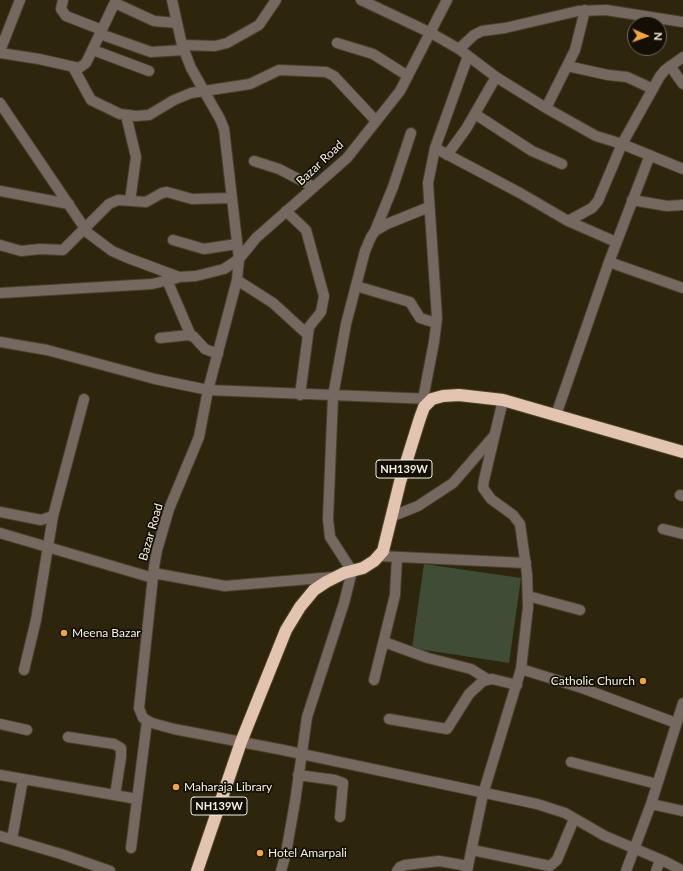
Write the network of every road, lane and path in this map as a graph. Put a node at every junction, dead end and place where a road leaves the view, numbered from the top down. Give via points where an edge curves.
1 (20, 0) edge
2 (63, 0) edge
3 (172, 0) edge
4 (276, 0) edge
5 (360, 0) edge
6 (447, 0) edge
7 (115, 2) edge
8 (607, 5) edge
9 (585, 10) junction
10 (683, 22) edge
11 (177, 23) junction
12 (101, 32) junction
13 (431, 33) junction
14 (337, 43) dead end
15 (183, 48) junction
16 (459, 49) junction
17 (92, 50) junction
18 (0, 52) edge
19 (468, 56) junction
20 (683, 57) edge
21 (567, 66) junction
22 (670, 66) junction
23 (73, 67) junction
24 (149, 72) dead end
25 (408, 76) junction
26 (496, 77) junction
27 (683, 84) edge
28 (653, 89) junction
29 (204, 91) junction
30 (0, 103) edge
31 (546, 108) junction
32 (475, 114) junction
33 (126, 115) junction
34 (376, 121) junction
35 (411, 133) dead end
36 (622, 144) junction
37 (435, 148) junction
38 (447, 155) junction
39 (650, 155) junction
40 (254, 162) dead end
41 (562, 164) dead end
42 (683, 169) edge
43 (314, 187) junction
44 (0, 191) edge
45 (232, 198) junction
46 (632, 200) junction
47 (130, 201) junction
48 (69, 204) junction
49 (683, 205) edge
50 (429, 207) junction
51 (286, 211) junction
52 (568, 221) junction
53 (85, 229) junction
54 (375, 231) junction
55 (173, 240) dead end
56 (616, 242) junction
57 (237, 244) junction
58 (0, 245) edge
59 (239, 259) junction
60 (609, 262) junction
61 (179, 277) junction
62 (167, 280) junction
63 (237, 280) junction
64 (356, 286) junction
65 (683, 288) edge
66 (0, 293) edge
67 (436, 323) junction
68 (307, 334) junction
69 (191, 336) junction
70 (160, 338) dead end
71 (0, 342) edge
72 (218, 354) junction
73 (208, 390) junction
74 (300, 395) junction
75 (333, 396) junction
76 (84, 399) dead end
77 (428, 399) junction
78 (503, 400) junction
79 (556, 415) junction
80 (494, 436) junction
81 (683, 452) edge
82 (0, 512) edge
83 (53, 516) junction
84 (394, 516) junction
85 (663, 529) dead end
86 (0, 533) edge
87 (683, 534) edge
88 (48, 547) junction
89 (379, 556) junction
90 (397, 557) junction
91 (526, 563) junction
92 (352, 571) junction
93 (153, 576) junction
94 (335, 577) junction
95 (528, 596) junction
96 (580, 610) dead end
97 (384, 642) junction
98 (521, 669) junction
99 (24, 670) dead end
100 (488, 679) junction
101 (374, 680) dead end
102 (517, 684) junction
103 (683, 703) edge
104 (389, 719) dead end
105 (148, 720) junction
106 (676, 723) junction
107 (0, 724) edge
108 (27, 730) dead end
109 (68, 736) dead end
110 (241, 742) junction
111 (301, 754) junction
112 (571, 762) dead end
113 (0, 775) edge
114 (298, 775) junction
115 (23, 779) junction
116 (657, 784) junction
117 (483, 794) junction
118 (115, 795) junction
119 (138, 799) junction
120 (651, 804) junction
121 (683, 811) edge
122 (340, 817) dead end
123 (574, 819) junction
124 (0, 836) edge
125 (12, 839) junction
126 (131, 848) dead end
127 (635, 848) junction
128 (472, 850) junction
129 (664, 861) junction
130 (467, 868) edge
131 (110, 871) edge
132 (197, 871) edge
133 (281, 871) edge
134 (397, 871) edge
135 (626, 871) edge
136 (656, 871) edge
137 (683, 871) edge

1 - 18 street
2 - 12 street via 61,9 66,16
3 - 11 street, Bazar Road
4 - 15 street via 259,25 227,43
5 - 13 street
6 - 13 street, Bazar Road
7 - 11 street via 154,21
7 - 12 street
8 - 9 street
8 - 10 street
9 - 16 street via 482,31
9 - 21 street via 578,42
11 - 15 street, Bazar Road
12 - 15 street via 151,52
12 - 17 street
13 - 16 street
13 - 25 street, Bazar Road
14 - 25 street via 373,54
15 - 29 street, Bazar Road
16 - 19 street
17 - 23 street via 83,66
17 - 24 street
18 - 23 street
19 - 26 street
19 - 37 street
20 - 22 street
21 - 28 street via 627,77
21 - 31 street
22 - 27 street
22 - 28 street via 660,76
23 - 33 street via 91,100
25 - 34 street, Bazar Road
26 - 31 street
26 - 32 street
28 - 36 street
29 - 33 street via 185,95 149,115
29 - 34 street via 256,82 279,70 326,72 334,76
29 - 45 street, Bazar Road via 224,129
30 - 48 street
31 - 36 street via 596,136
32 - 38 street
32 - 41 street via 532,151
33 - 47 street via 136,158
34 - 43 street, Bazar Road via 347,158
35 - 54 street
36 - 39 street
36 - 52 street via 598,201 592,208
37 - 38 street
37 - 50 street via 428,183
38 - 52 street
39 - 42 street
39 - 46 street
40 - 43 street via 284,171
43 - 51 street, Bazar Road
44 - 48 street
45 - 47 street via 192,199 167,192 146,202
45 - 57 street, Bazar Road
46 - 49 street via 667,206
46 - 56 street
47 - 53 street via 113,201
48 - 53 street
50 - 54 street
50 - 67 street via 437,300
51 - 59 street, Bazar Road via 256,238
51 - 68 street via 306,230 322,284 321,312 309,327
52 - 56 street
53 - 58 street via 63,250 21,251
53 - 61 street via 112,251 163,273
54 - 64 street via 365,251
55 - 57 street via 204,249
56 - 60 street
57 - 59 street, Bazar Road
59 - 61 street via 224,269
59 - 63 street, Bazar Road
60 - 65 street
60 - 79 street
61 - 62 street
62 - 66 street via 152,284
62 - 69 street
63 - 68 street via 273,303
63 - 72 street, Bazar Road
64 - 67 street via 410,302 420,318
64 - 75 street via 346,324
67 - 77 street
68 - 74 street
69 - 70 street
69 - 72 street via 205,349
71 - 73 street via 47,350 155,379
72 - 73 street, Bazar Road
73 - 74 street
73 - 93 street, Bazar Road via 199,437 169,509 157,550
74 - 75 street
75 - 77 street
75 - 92 street via 328,529 330,537
76 - 83 street
77 - 78 highway via 459,395
77 - 84 highway, NH139W via 400,482
78 - 79 highway
78 - 80 street
79 - 81 highway
80 - 84 street via 453,483 418,506
80 - 91 street via 483,488 491,499 513,514 520,524
82 - 83 street via 41,520
83 - 88 street
84 - 89 highway, NH139W
85 - 87 street
86 - 88 street
88 - 93 street
88 - 99 street via 36,620
89 - 90 street
89 - 92 highway, NH139W via 374,562
90 - 91 street
90 - 97 street via 395,595
91 - 95 street
92 - 94 highway, NH139W
92 - 111 street via 307,717
93 - 94 street via 224,586
93 - 105 street, Bazar Road via 139,708 143,718
94 - 110 highway, NH139W via 314,590 286,630
95 - 96 street
95 - 98 street
97 - 100 street via 428,658 472,669
97 - 101 street
98 - 102 street
98 - 106 street via 582,688
100 - 102 street
100 - 104 street via 469,694 447,729
102 - 117 street
103 - 106 street
105 - 110 street via 174,729
105 - 119 street
106 - 116 street
107 - 108 street
109 - 118 street via 114,744 121,748
110 - 111 street
110 - 132 highway, NH139W
111 - 114 street
111 - 117 street
112 - 116 street
113 - 115 street
114 - 122 street via 343,783
114 - 133 street
115 - 118 street
115 - 125 street
116 - 120 street
117 - 123 street via 537,804 565,813
117 - 128 street
118 - 119 street
119 - 126 street
120 - 121 street
120 - 127 street
123 - 127 street
123 - 128 street via 557,860 550,866
124 - 125 street
125 - 131 street
127 - 129 street
127 - 135 street
128 - 130 street
129 - 136 street via 659,863
129 - 137 street
130 - 134 street via 439,861 405,865

